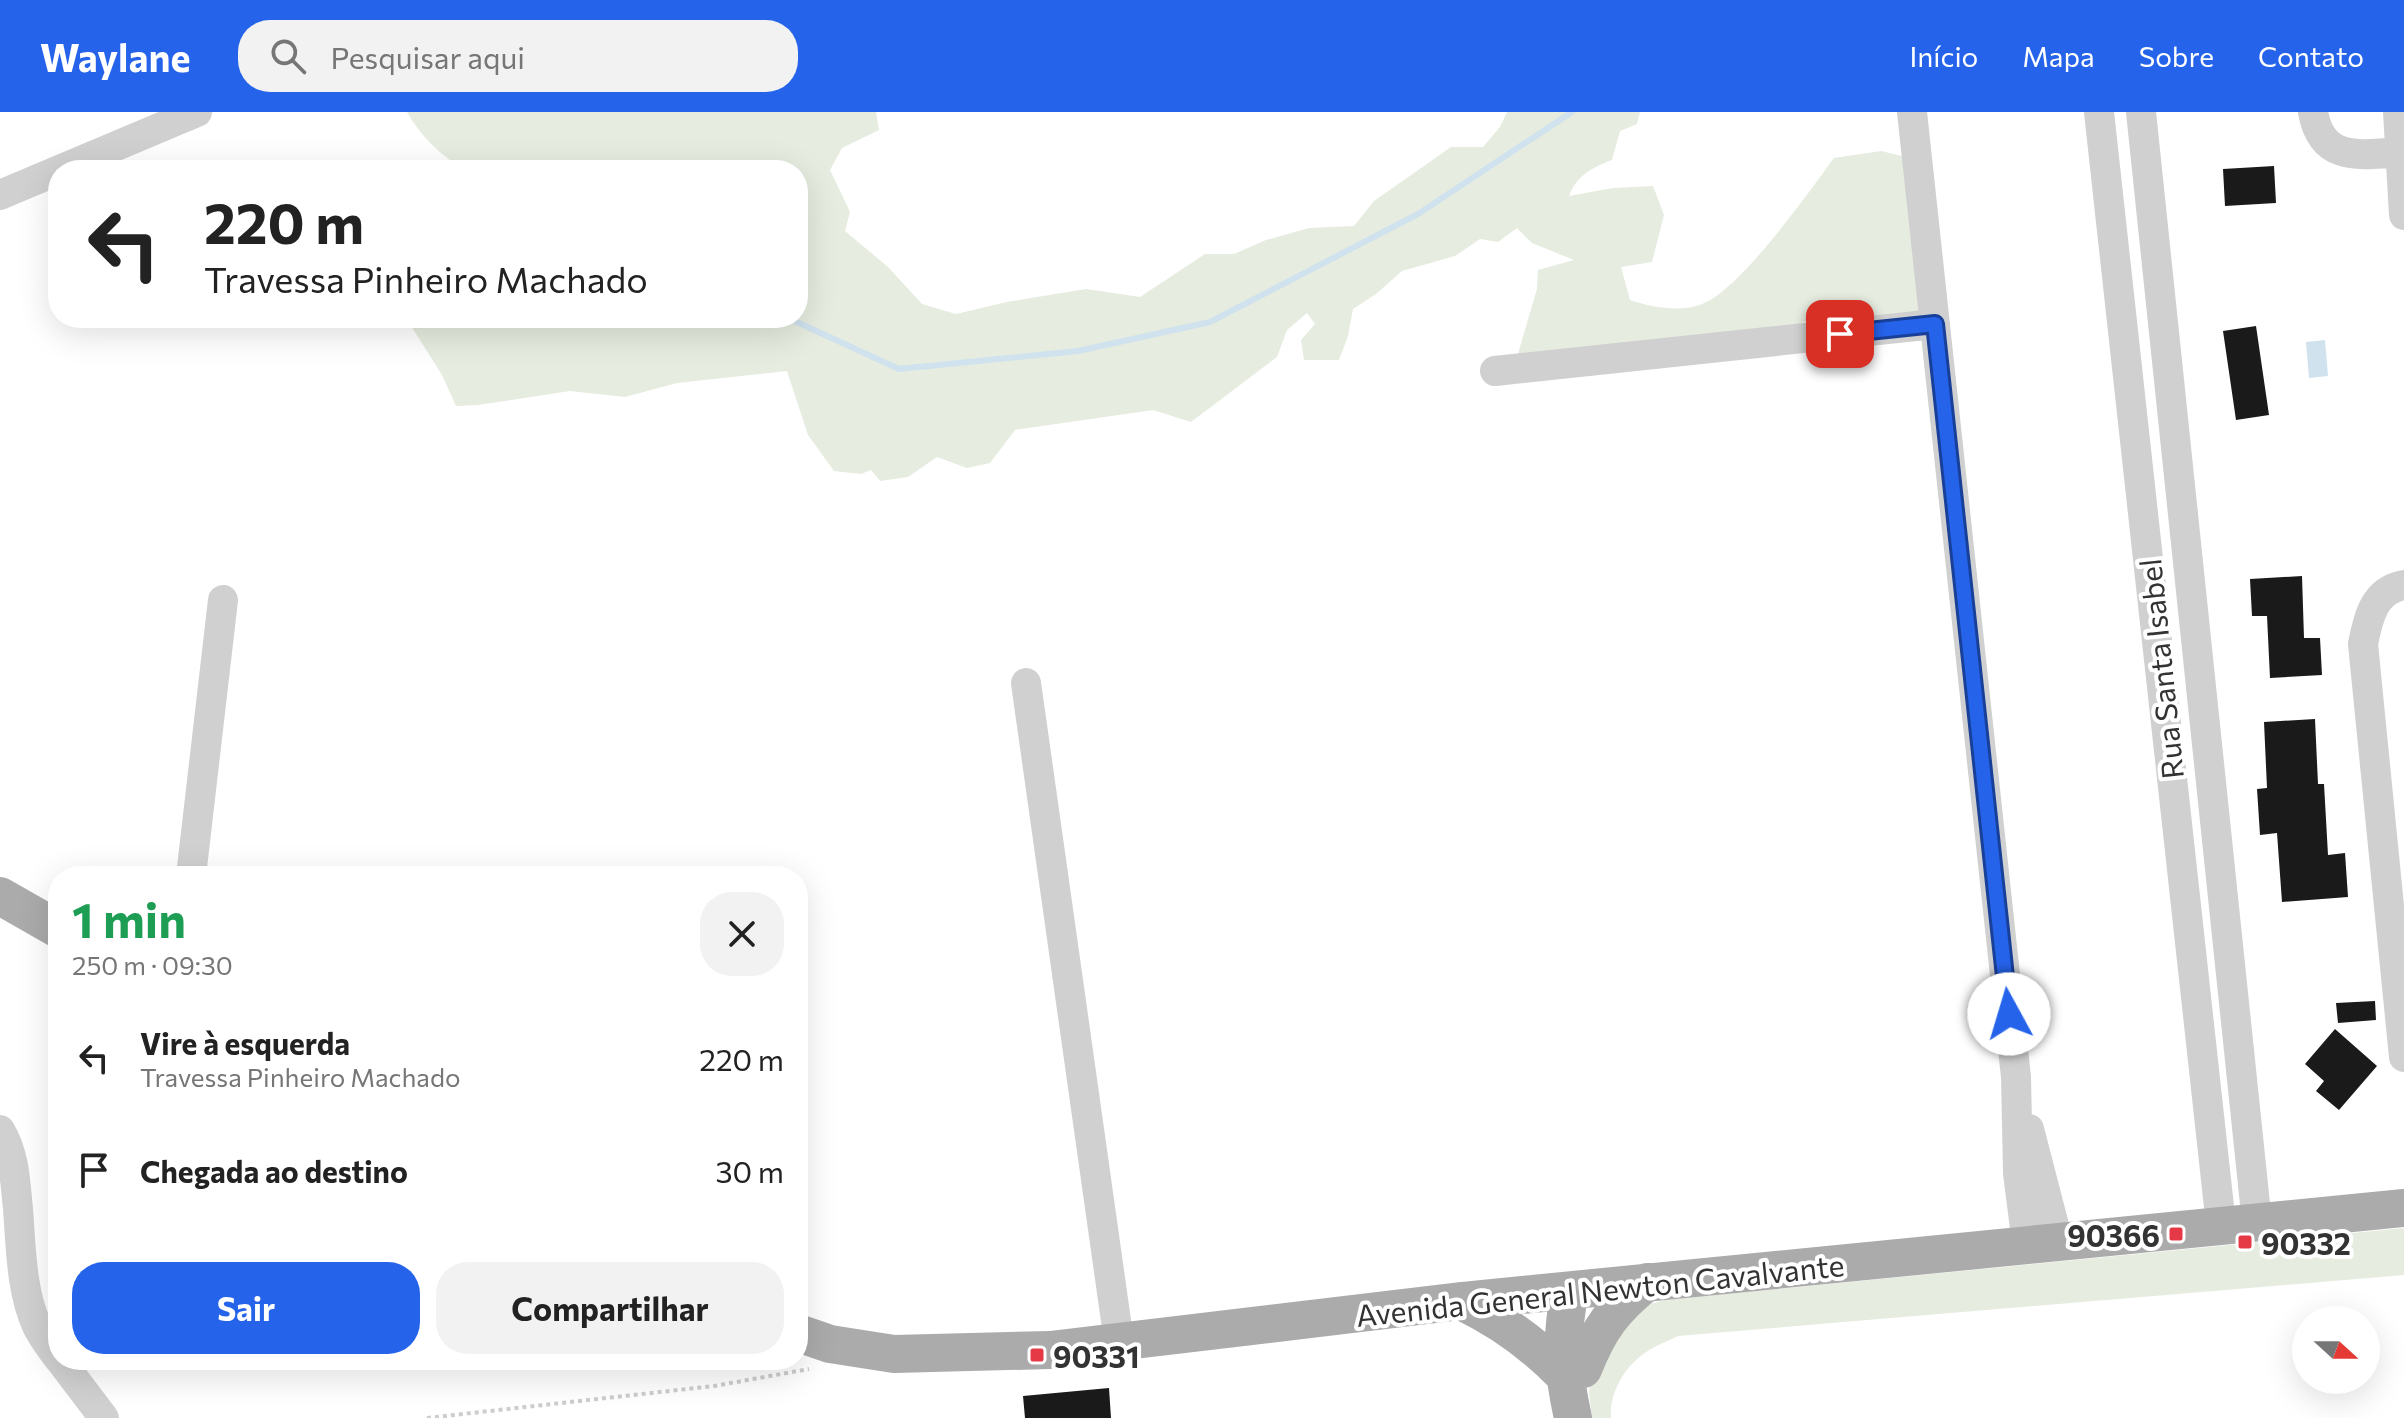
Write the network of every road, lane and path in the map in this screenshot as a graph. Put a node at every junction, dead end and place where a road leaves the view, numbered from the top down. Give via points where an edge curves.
1 (197, 112) edge
2 (1912, 112) edge
3 (2099, 112) edge
4 (2141, 112) edge
5 (2313, 112) edge
6 (2398, 112) edge
7 (2400, 152) junction
8 (83, 160) edge
9 (48, 175) edge
10 (0, 195) edge
11 (2404, 215) edge
12 (1935, 324) junction
13 (1495, 371) dead end
14 (2404, 585) edge
15 (223, 600) dead end
16 (1026, 683) dead end
17 (192, 866) edge
18 (0, 896) edge
19 (48, 923) edge
20 (2404, 1057) edge
21 (0, 1130) edge
22 (2404, 1208) edge
23 (2239, 1224) junction
24 (2043, 1242) junction
25 (1647, 1282) junction
26 (1570, 1292) junction
27 (1461, 1301) junction
28 (808, 1336) edge
29 (48, 1342) edge
30 (1119, 1342) junction
31 (819, 1367) dead end
32 (808, 1369) edge
33 (67, 1370) edge
34 (802, 1370) edge
35 (1573, 1372) junction
36 (104, 1418) edge
37 (427, 1418) edge
38 (1573, 1418) edge
39 (1581, 1418) edge

1 - 8 street
2 - 12 street
3 - 23 street, Rua Santa Isabel
4 - 23 street, Rua Santa Isabel
5 - 7 street via 2315,126 2329,146 2356,153
6 - 7 street
7 - 11 street
9 - 10 street
12 - 13 street
12 - 24 street via 2016,1077 2018,1173
14 - 20 street via 2389,590 2374,605 2363,644
15 - 17 street
16 - 30 street
18 - 19 main road
21 - 29 street via 14,1168 28,1297
22 - 23 main road, Avenida General Newton Cavalvante
23 - 24 main road, Avenida General Newton Cavalvante
24 - 25 main road, Avenida General Newton Cavalvante
25 - 26 main road, Avenida General Newton Cavalvante
25 - 35 main road via 1614,1310
26 - 27 main road, Avenida General Newton Cavalvante
26 - 35 main road via 1563,1324
27 - 30 main road, Avenida General Newton Cavalvante
27 - 35 main road via 1491,1315
28 - 30 main road, Avenida General Newton Cavalvante via 894,1354 1050,1350
31 - 32 path
33 - 36 street
34 - 37 path via 714,1386
35 - 38 main road
35 - 39 main road

